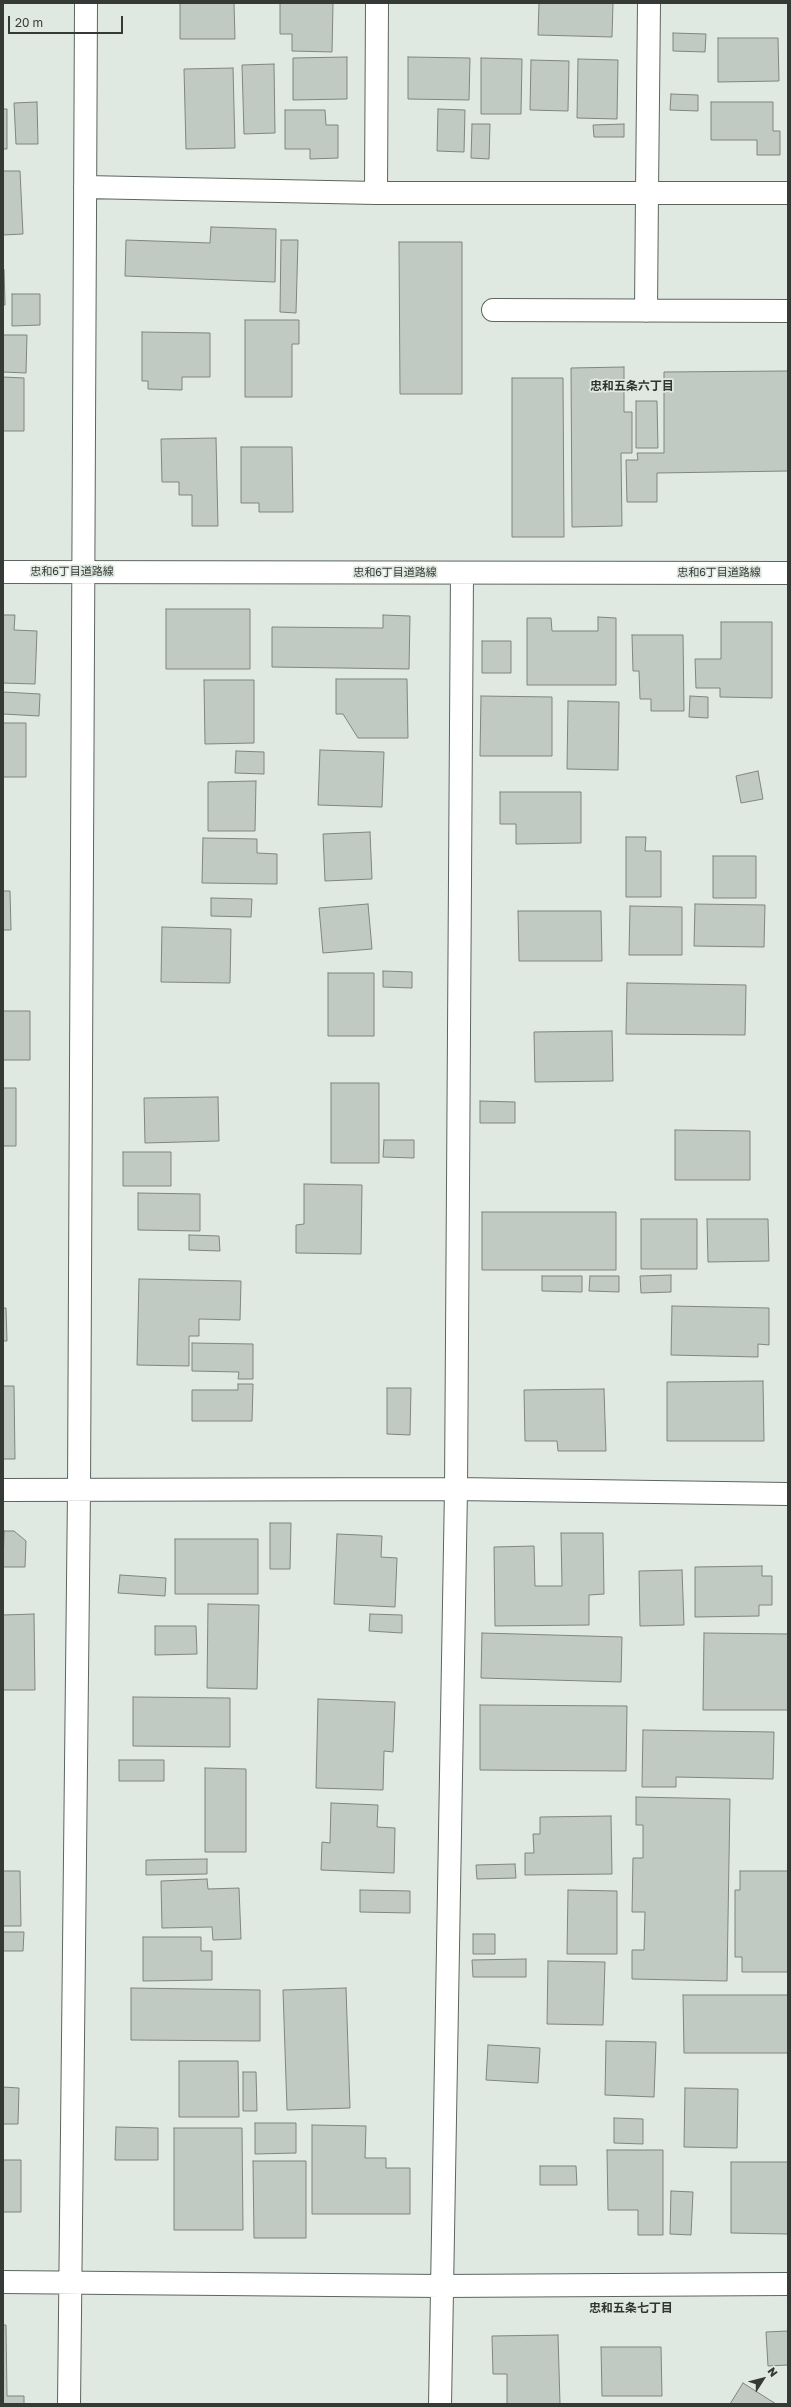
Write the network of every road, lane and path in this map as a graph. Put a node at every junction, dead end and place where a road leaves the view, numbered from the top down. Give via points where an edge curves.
1 (86, 3) edge
2 (376, 3) edge
3 (649, 3) edge
4 (85, 187) junction
5 (647, 192) junction
6 (376, 193) junction
7 (788, 193) edge
8 (493, 310) dead end
9 (646, 311) junction
10 (788, 311) edge
11 (3, 572) edge
12 (82, 572) junction
13 (462, 573) junction
14 (788, 573) edge
15 (456, 1489) junction
16 (3, 1490) edge
17 (79, 1491) junction
18 (788, 1494) edge
19 (3, 2282) edge
20 (69, 2282) junction
21 (788, 2284) edge
22 (441, 2286) junction
23 (69, 2404) edge
24 (440, 2404) edge

1 - 4 street
2 - 6 street
3 - 5 street
4 - 6 street
4 - 12 street
5 - 6 street
5 - 7 street
5 - 9 street
8 - 9 street
9 - 10 street
11 - 12 street, 忠和6丁目道路線
12 - 13 street, 忠和6丁目道路線
12 - 17 street
13 - 14 street, 忠和6丁目道路線
13 - 15 street
15 - 17 street
15 - 18 street
15 - 22 street
16 - 17 street
17 - 20 street
19 - 20 street
20 - 22 street
20 - 23 street
21 - 22 street
22 - 24 street

